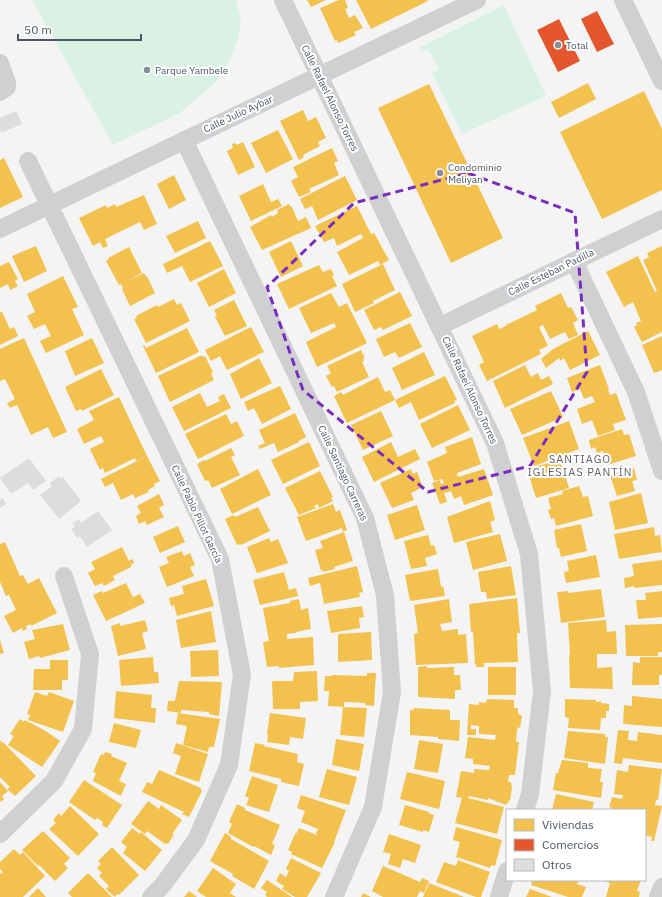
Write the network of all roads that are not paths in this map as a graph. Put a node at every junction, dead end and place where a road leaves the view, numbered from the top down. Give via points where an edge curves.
1 (283, 0) edge
2 (477, 0) edge
3 (623, 0) edge
4 (452, 5) edge
5 (0, 63) edge
6 (320, 76) junction
7 (662, 82) edge
8 (0, 92) edge
9 (184, 140) junction
10 (28, 161) dead end
11 (50, 205) junction
12 (662, 219) edge
13 (0, 229) edge
14 (574, 261) junction
15 (440, 326) junction
16 (662, 472) edge
17 (64, 576) dead end
18 (525, 809) edge
19 (0, 834) edge
20 (506, 874) edge
21 (662, 887) edge
22 (150, 897) edge
23 (334, 897) edge
24 (499, 897) edge
25 (658, 897) edge

1 - 6 street, Calle Rafael Alonso Torres
2 - 4 street, Calle Julio Aybar
3 - 7 street
4 - 6 street, Calle Julio Aybar
5 - 8 street via 7,87
6 - 9 street, Calle Julio Aybar
6 - 15 street, Calle Rafael Alonso Torres
9 - 11 street, Calle Julio Aybar
9 - 23 street, Calle Santiago Carreras via 365,518 385,595 392,692 375,799
10 - 11 street, Calle Pablo Pillot García
11 - 13 street, Calle Julio Aybar
11 - 22 street, Calle Pablo Pillot García via 220,559 242,675 229,765 196,840 162,886
12 - 14 street, Calle Esteban Padilla
14 - 15 street, Calle Esteban Padilla
14 - 16 street via 636,392
15 - 18 street, Calle Rafael Alonso Torres via 495,443 529,554 542,691 530,794
17 - 19 street via 90,654 83,729 54,781
20 - 24 street
21 - 25 street

